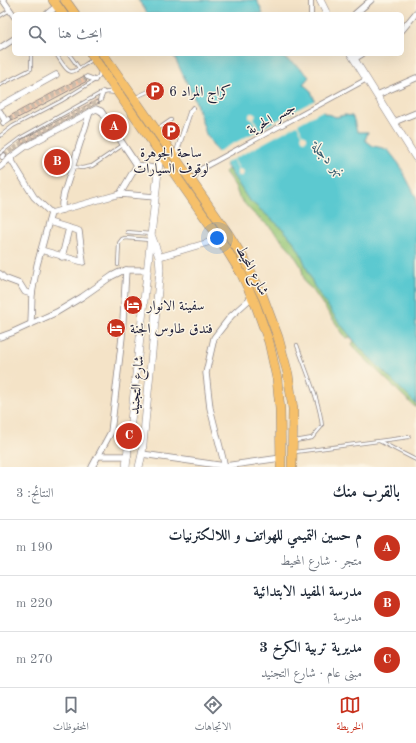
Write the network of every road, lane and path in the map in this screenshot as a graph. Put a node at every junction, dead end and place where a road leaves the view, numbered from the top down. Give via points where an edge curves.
1 (3, 0) edge
2 (65, 0) edge
3 (311, 0) edge
4 (320, 0) edge
5 (371, 0) edge
6 (55, 3) edge
7 (10, 10) junction
8 (48, 12) edge
9 (62, 12) edge
10 (74, 12) edge
11 (311, 12) edge
12 (326, 12) edge
13 (357, 12) edge
14 (12, 13) edge
15 (416, 13) edge
16 (0, 16) edge
17 (404, 28) edge
18 (12, 41) edge
19 (0, 48) edge
20 (31, 56) edge
21 (57, 56) edge
22 (71, 56) edge
23 (92, 56) edge
24 (104, 56) edge
25 (352, 56) edge
26 (79, 68) junction
27 (101, 69) junction
28 (56, 75) dead end
29 (87, 77) dead end
30 (416, 78) edge
31 (366, 79) junction
32 (95, 80) junction
33 (0, 85) edge
34 (160, 86) dead end
35 (103, 92) junction
36 (120, 95) junction
37 (377, 95) junction
38 (134, 98) junction
39 (100, 100) tunnel mouth
40 (0, 106) edge
41 (193, 108) dead end
42 (0, 112) edge
43 (90, 112) junction
44 (416, 113) edge
45 (5, 120) joint
46 (170, 120) dead end
47 (394, 122) junction
48 (10, 128) junction
49 (156, 130) junction
50 (0, 136) edge
51 (123, 145) junction
52 (160, 153) junction
53 (4, 156) edge
54 (175, 157) junction
55 (416, 158) edge
56 (137, 165) junction
57 (73, 166) junction
58 (0, 167) edge
59 (158, 169) junction
60 (194, 184) junction
61 (186, 189) junction
62 (120, 194) junction
63 (201, 194) junction
64 (155, 197) junction
65 (193, 200) junction
66 (62, 210) junction
67 (51, 213) junction
68 (49, 222) junction
69 (69, 228) junction
70 (127, 232) dead end
71 (151, 237) junction
72 (220, 239) junction
73 (41, 250) junction
74 (62, 257) junction
75 (159, 257) junction
76 (118, 265) dead end
77 (126, 270) junction
78 (147, 270) junction
79 (0, 274) edge
80 (32, 294) junction
81 (252, 296) junction
82 (32, 324) junction
83 (271, 332) junction
84 (0, 337) edge
85 (274, 342) junction
86 (297, 345) dead end
87 (409, 437) dead end
88 (293, 441) junction
89 (379, 441) junction
90 (293, 452) junction
91 (142, 454) junction
92 (98, 456) junction
93 (128, 456) junction
94 (416, 460) edge
95 (281, 462) edge
96 (225, 466) edge
97 (92, 467) edge
98 (126, 467) edge
99 (139, 467) edge
100 (292, 467) edge

1 - 7 street
2 - 10 main road
3 - 11 street
4 - 12 street
5 - 13 street
6 - 8 street
6 - 9 main road
7 - 14 street
7 - 16 lane
15 - 17 street
18 - 19 street
20 - 33 lane via 31,69
21 - 26 lane via 66,70 74,72
22 - 26 lane
23 - 26 lane
23 - 27 main road, شارع المحيط
24 - 38 main road, شارع المحيط
25 - 31 street
27 - 32 lane
27 - 36 main road, شارع المحيط
28 - 40 street
29 - 32 street
30 - 37 street
31 - 37 street
31 - 60 street, جسر الحرية via 198,171
32 - 48 lane
34 - 38 lane
35 - 36 lane
35 - 39 street
35 - 53 lane via 20,138
36 - 52 main road, شارع المحيط
37 - 47 street
38 - 49 main road, شارع المحيط
41 - 54 street
42 - 45 street
43 - 51 street via 96,109 101,111
43 - 53 street
43 - 57 street
44 - 47 street
45 - 48 lane
46 - 49 lane
47 - 55 street
48 - 50 lane
49 - 54 main road, شارع المحيط
51 - 56 street
51 - 57 lane via 92,166
52 - 59 street, شارع التجنيد
52 - 61 main road, شارع المحيط
53 - 58 street
53 - 67 street via 34,197
54 - 60 main road, شارع المحيط
56 - 59 street
56 - 62 street
57 - 66 street via 64,193
59 - 64 street, شارع التجنيد
60 - 61 main road
60 - 63 main road, شارع المحيط
61 - 65 main road, شارع المحيط
62 - 64 street
62 - 66 street
63 - 65 main road via 196,195
63 - 83 main road, شارع المحيط via 247,264 263,297
64 - 71 street, شارع التجنيد
65 - 72 main road, شارع المحيط
66 - 67 street
67 - 68 street
68 - 69 street
68 - 73 street
69 - 74 street
69 - 74 street via 80,231 83,262
70 - 71 lane
71 - 75 street, شارع التجنيد
71 - 76 lane via 122,239 119,243
71 - 78 street, شارع التجنيد
72 - 75 street
72 - 81 main road, شارع المحيط
73 - 74 street
73 - 80 street
75 - 91 street, شارع التجنيد via 160,270
77 - 78 street
77 - 82 street via 112,276 57,312
77 - 92 street via 122,337 111,432
78 - 93 street, شارع التجنيد
79 - 80 street via 20,284 25,292
80 - 82 street
81 - 83 main road, شارع المحيط
81 - 96 street via 231,316 214,338 206,374 210,408
82 - 84 street
83 - 85 main road, شارع المحيط
85 - 88 main road, شارع المحيط via 288,374
85 - 95 main road, شارع المحيط via 280,409
86 - 88 lane via 322,426 312,438
87 - 89 lane
88 - 90 main road, شارع المحيط
89 - 90 lane
89 - 94 lane
90 - 100 main road, شارع المحيط
91 - 96 street
91 - 99 street, شارع التجنيد
92 - 93 street
92 - 97 street
93 - 98 street, شارع التجنيد
95 - 96 street

